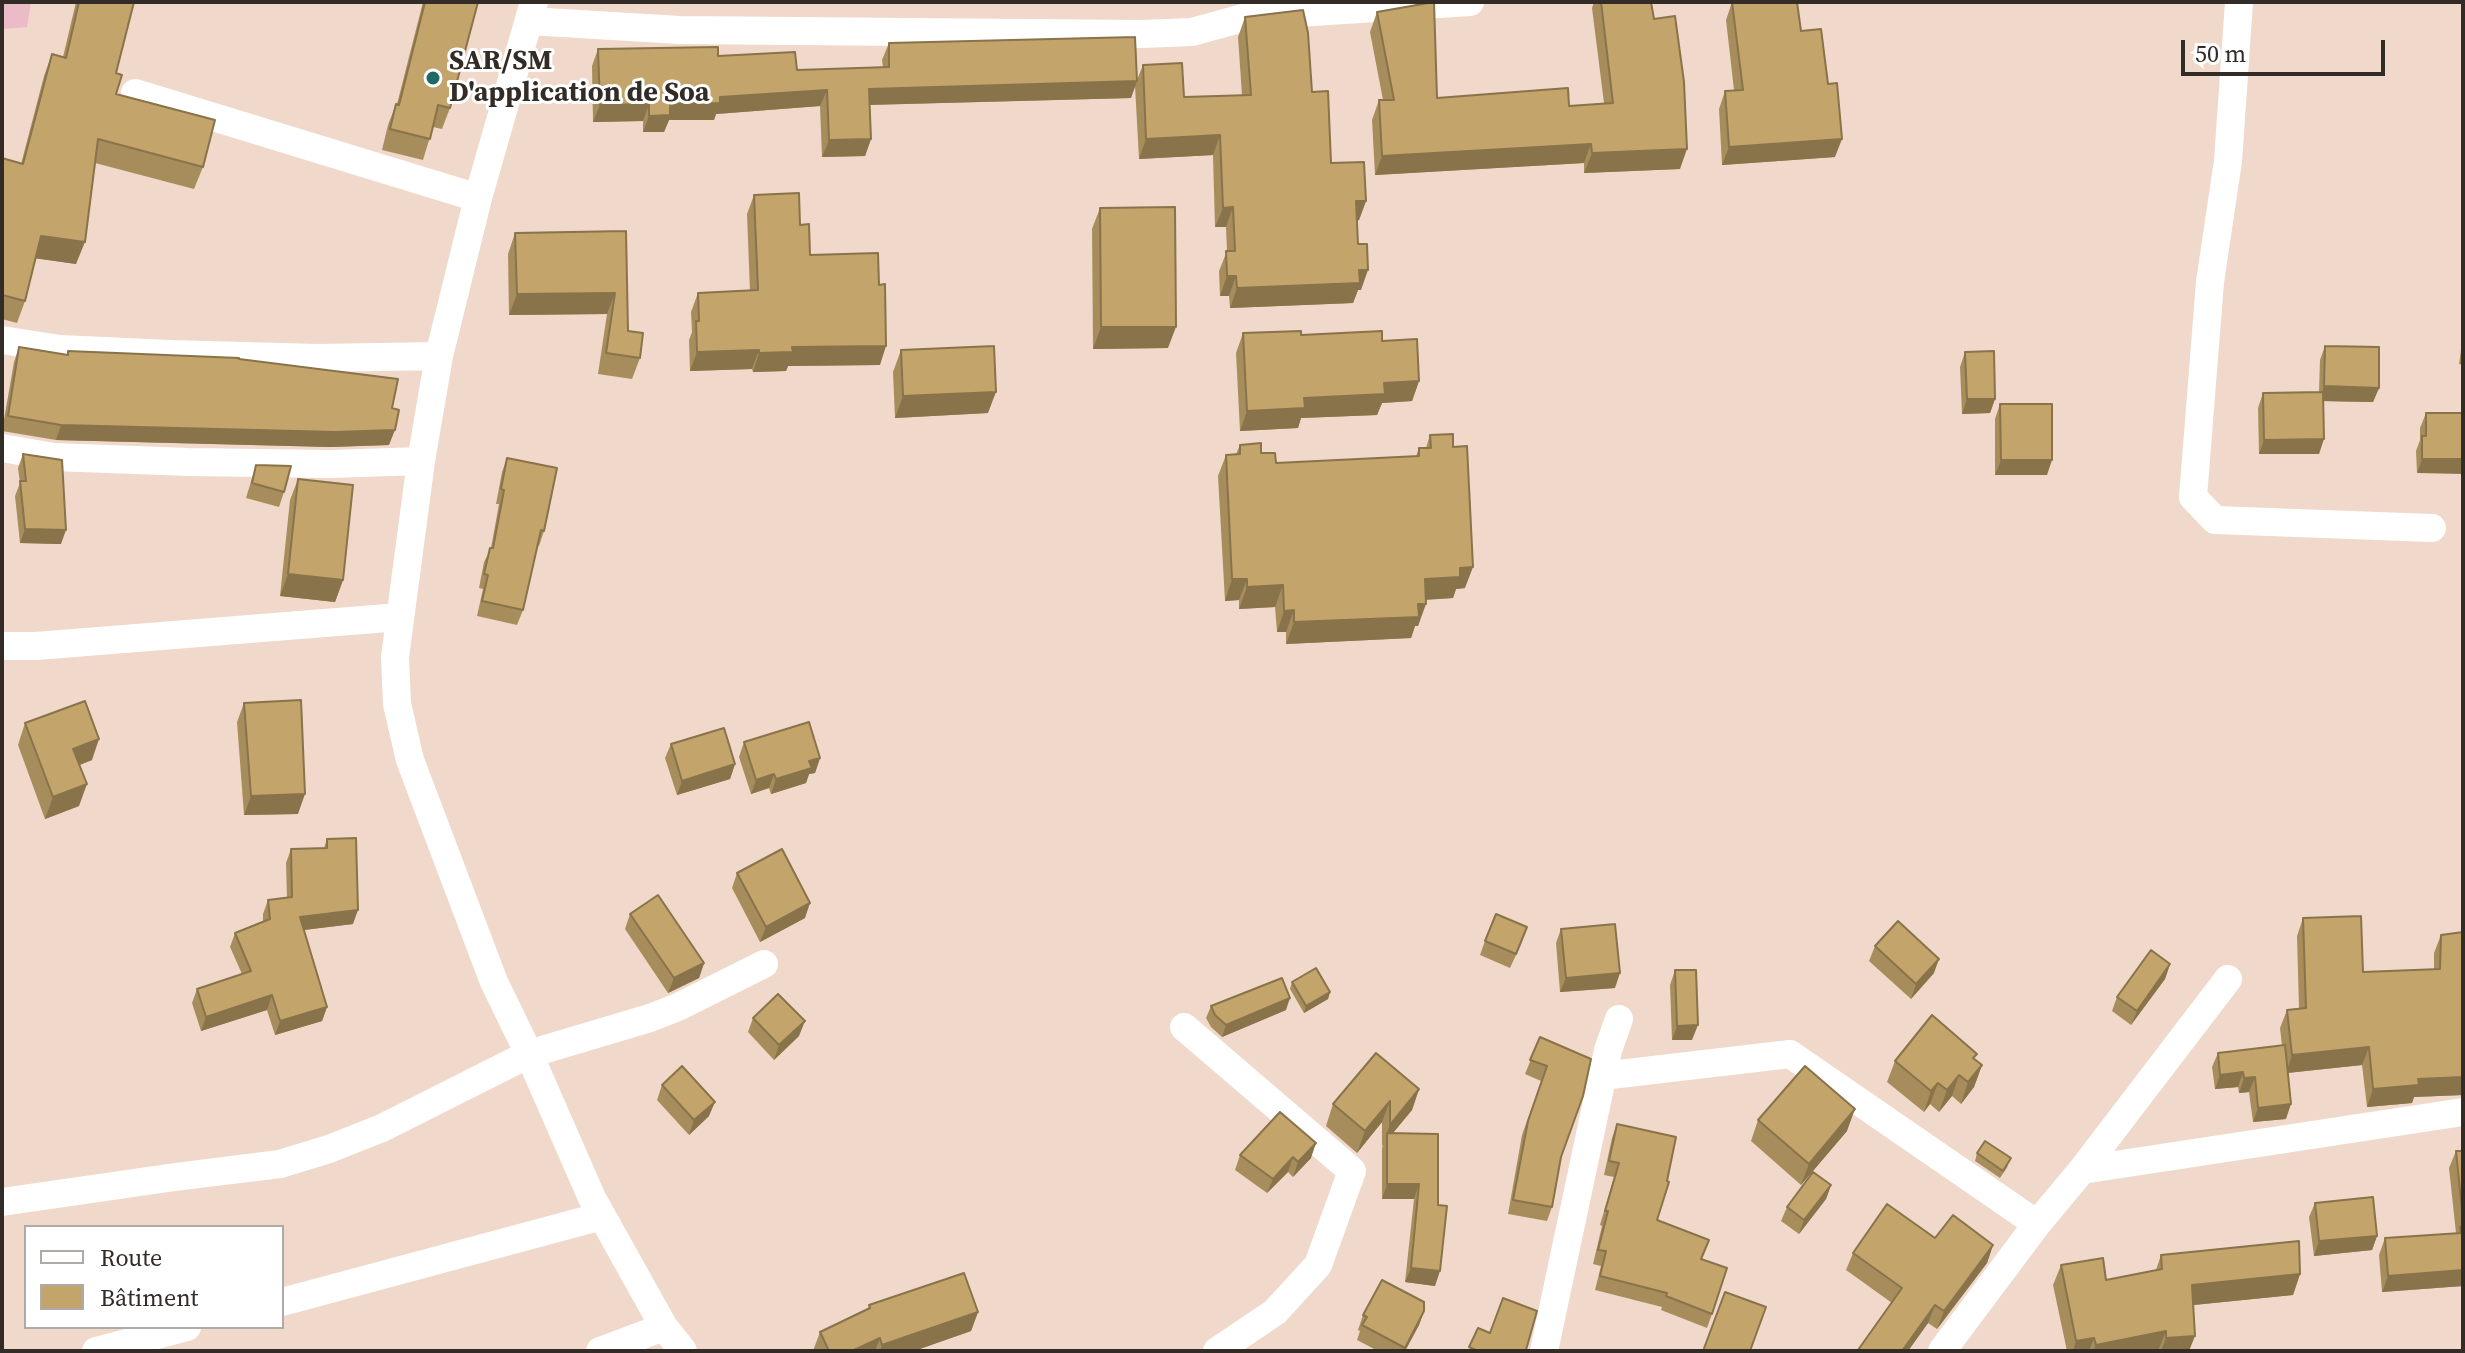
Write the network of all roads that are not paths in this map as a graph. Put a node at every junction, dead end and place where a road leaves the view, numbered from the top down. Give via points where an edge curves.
1 (1470, 2) edge
2 (2239, 2) edge
3 (531, 12) edge
4 (135, 93) dead end
5 (478, 198) junction
6 (2, 340) edge
7 (439, 356) junction
8 (2, 448) edge
9 (421, 461) junction
10 (2432, 528) dead end
11 (400, 617) junction
12 (2, 646) edge
13 (764, 964) dead end
14 (2228, 979) dead end
15 (1619, 1019) dead end
16 (1184, 1027) dead end
17 (529, 1054) junction
18 (1602, 1076) junction
19 (2463, 1112) edge
20 (2082, 1170) junction
21 (2, 1202) edge
22 (602, 1216) junction
23 (2037, 1224) junction
24 (284, 1301) edge
25 (664, 1327) junction
26 (179, 1329) edge
27 (96, 1351) edge
28 (600, 1351) edge
29 (683, 1351) edge
30 (1217, 1351) edge
31 (1544, 1351) edge
32 (1942, 1351) edge

1 - 3 street via 1250,16 1192,32 1142,34 680,30
2 - 10 street via 2193,497 2215,520
3 - 5 street
4 - 5 street
5 - 7 street
6 - 7 street via 60,349 169,354
7 - 9 street
8 - 9 street via 54,457 189,462
9 - 11 street
11 - 12 street
11 - 17 street via 397,704 410,760 494,982
13 - 17 street via 650,1018
14 - 20 street
15 - 18 street
16 - 30 street via 1352,1171 1318,1265 1275,1312
17 - 21 street via 382,1128 280,1164
17 - 22 street
18 - 23 street via 1790,1054
18 - 31 street
19 - 20 street
20 - 23 street
22 - 24 street
22 - 25 street
23 - 32 street
25 - 28 street
25 - 29 street
26 - 27 street

